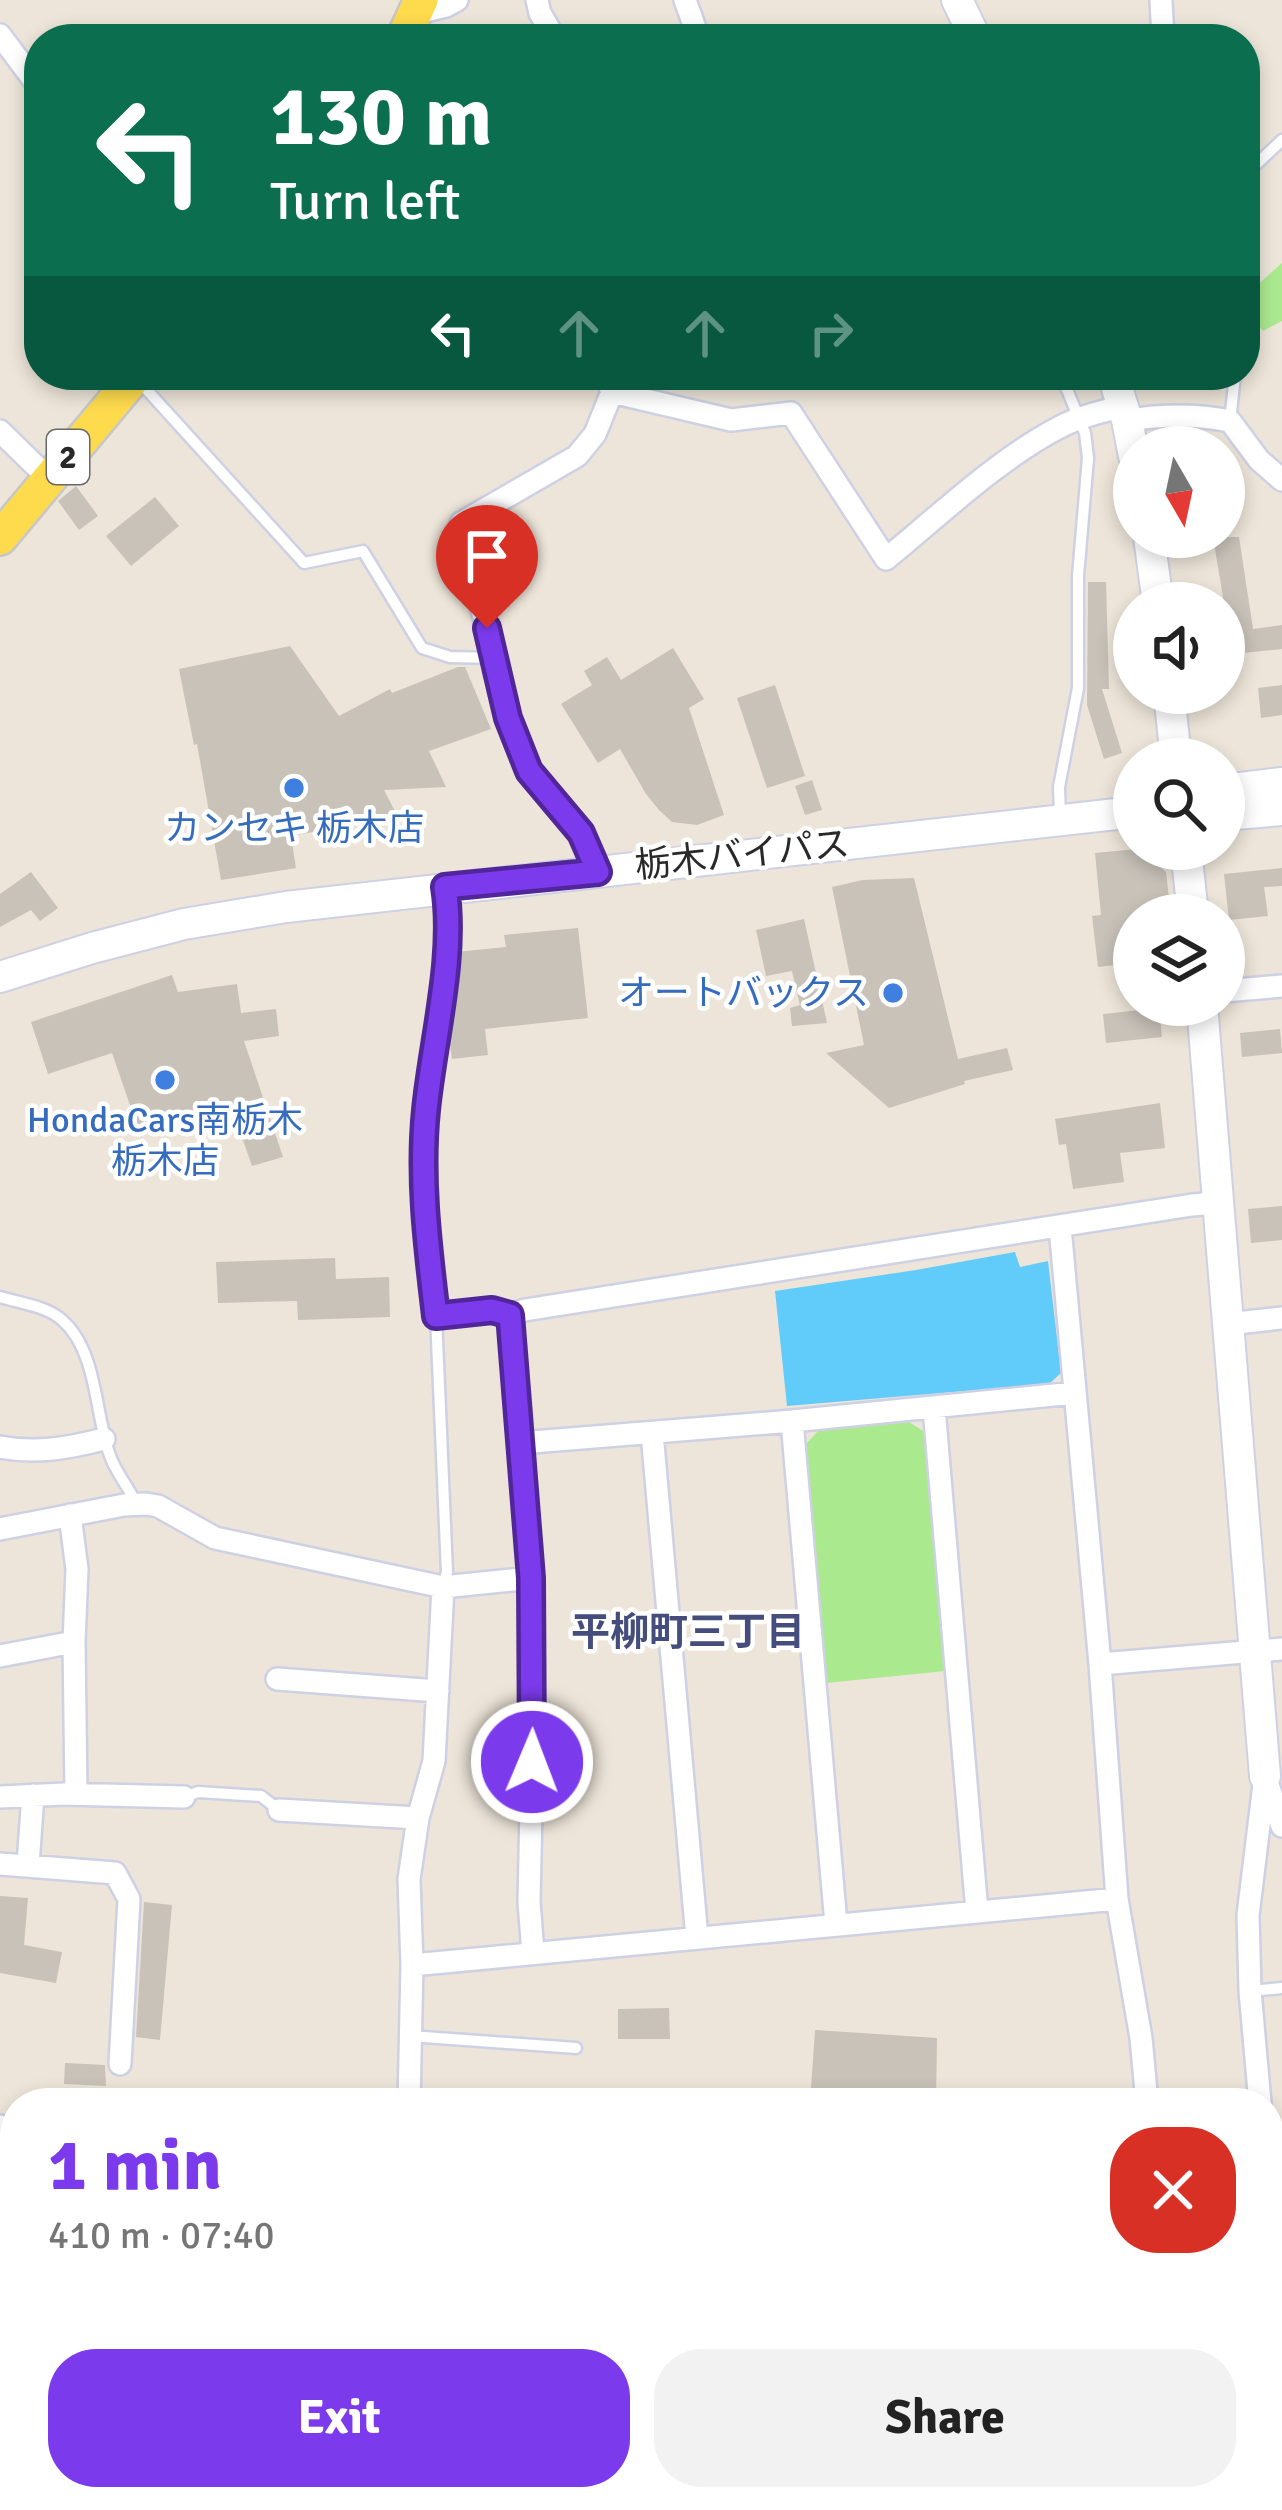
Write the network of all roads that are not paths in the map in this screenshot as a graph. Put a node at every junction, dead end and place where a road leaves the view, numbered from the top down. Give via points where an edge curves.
1 (457, 0) edge
2 (414, 17) edge
3 (0, 35) edge
4 (24, 68) edge
5 (1282, 140) edge
6 (1260, 161) edge
7 (123, 390) edge
8 (148, 390) edge
9 (607, 390) edge
10 (632, 390) edge
11 (1067, 390) edge
12 (1118, 390) edge
13 (1233, 390) edge
14 (1125, 413) junction
15 (1078, 418) junction
16 (1230, 421) junction
17 (1128, 426) edge
18 (0, 431) edge
19 (50, 479) junction
20 (1282, 480) edge
21 (0, 538) edge
22 (496, 658) junction
23 (1282, 783) edge
24 (1245, 787) edge
25 (1282, 810) edge
26 (1245, 813) edge
27 (1113, 814) edge
28 (1061, 820) junction
29 (598, 872) junction
30 (445, 887) junction
31 (0, 977) edge
32 (1282, 986) edge
33 (1245, 989) edge
34 (1204, 1026) edge
35 (1217, 1203) junction
36 (1060, 1227) junction
37 (0, 1297) edge
38 (510, 1315) junction
39 (436, 1316) junction
40 (1282, 1318) edge
41 (1227, 1324) junction
42 (1074, 1393) junction
43 (934, 1408) junction
44 (792, 1421) junction
45 (652, 1433) junction
46 (104, 1439) junction
47 (520, 1443) junction
48 (0, 1447) edge
49 (136, 1504) junction
50 (70, 1515) junction
51 (0, 1529) edge
52 (531, 1578) junction
53 (442, 1587) junction
54 (74, 1642) junction
55 (1269, 1650) edge
56 (0, 1656) edge
57 (1100, 1664) junction
58 (277, 1679) dead end
59 (438, 1691) junction
60 (1265, 1776) junction
61 (76, 1794) junction
62 (33, 1795) junction
63 (0, 1797) edge
64 (184, 1797) joint
65 (279, 1810) joint
66 (418, 1819) junction
67 (1282, 1826) edge
68 (0, 1864) edge
69 (28, 1864) junction
70 (1117, 1899) junction
71 (977, 1912) junction
72 (836, 1924) junction
73 (697, 1938) junction
74 (533, 1953) junction
75 (412, 1965) junction
76 (1282, 1988) edge
77 (1250, 1991) junction
78 (410, 2036) junction
79 (576, 2048) dead end
80 (120, 2064) dead end
81 (409, 2088) edge
82 (1146, 2088) edge
83 (1259, 2088) edge

1 - 2 street
3 - 4 street
5 - 6 lane
7 - 19 main road, 2
8 - 22 lane via 304,563 363,551 422,648
9 - 22 street via 596,434 577,455 461,523 454,544
10 - 15 street via 731,420 790,413 886,559 1003,465
11 - 15 lane
12 - 14 main road
13 - 16 lane
14 - 15 street
14 - 16 street
14 - 17 main road
15 - 28 lane via 1088,458 1077,704 1059,787
16 - 20 street
18 - 19 street
19 - 21 main road, 2
22 - 29 street via 529,771 581,833
23 - 24 main road
25 - 26 main road
27 - 28 main road, 栃木バイパス
28 - 29 main road, 栃木バイパス
29 - 30 main road, 栃木バイパス
30 - 31 main road, 栃木バイパス via 184,924
30 - 39 lane via 449,926 423,1169
32 - 33 street
34 - 35 main road
35 - 36 street
35 - 41 main road
36 - 38 street
36 - 42 street
37 - 46 lane via 63,1321 92,1378
38 - 39 lane
38 - 47 street
39 - 53 lane
40 - 41 street
41 - 55 main road
42 - 43 street
42 - 57 street
43 - 44 street
43 - 71 street
44 - 45 street
44 - 72 street
45 - 47 street
45 - 73 street
46 - 48 street via 25,1452
46 - 49 lane
47 - 52 street
49 - 50 street
49 - 53 street via 158,1506 215,1538
50 - 51 street
50 - 54 street
52 - 53 street
52 - 74 street
53 - 59 street
54 - 56 street
54 - 61 street
55 - 57 street
55 - 60 main road
57 - 70 street
58 - 59 street
59 - 66 street via 434,1761
60 - 67 street
60 - 77 street via 1248,1915
61 - 62 street
61 - 64 street
62 - 63 street
62 - 69 street
64 - 65 lane via 261,1796
65 - 66 street
66 - 75 street via 409,1879
68 - 69 street
69 - 80 street via 115,1873 129,1899
70 - 71 street
70 - 82 street
71 - 72 street
72 - 73 street
73 - 74 street
74 - 75 street
75 - 78 street
76 - 77 lane
77 - 83 street
78 - 79 lane
78 - 81 street

